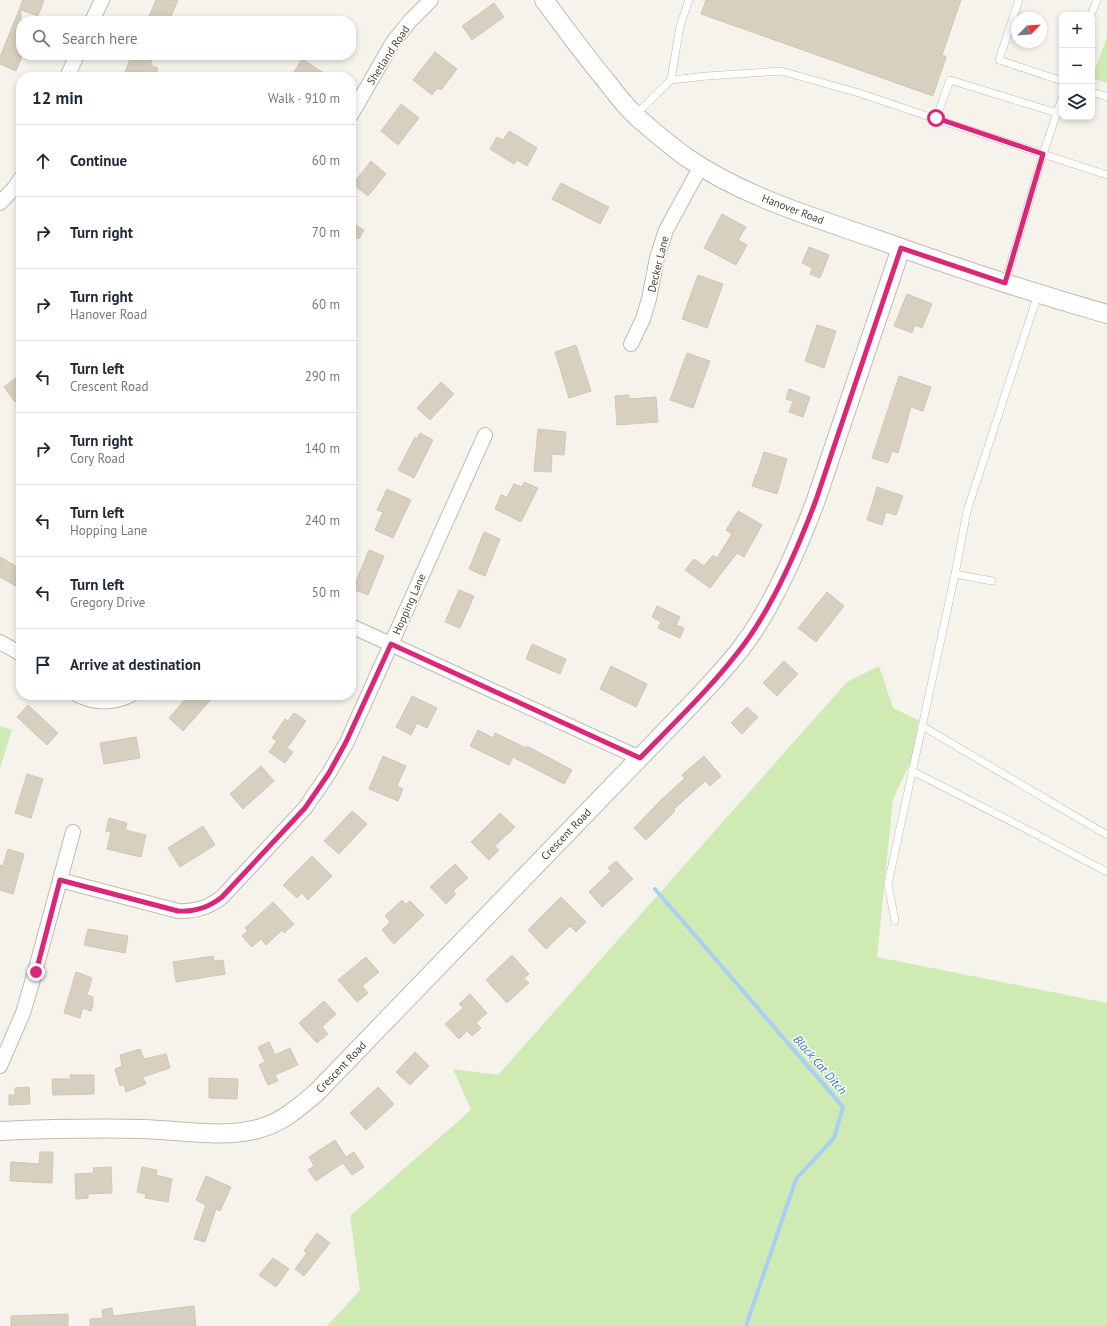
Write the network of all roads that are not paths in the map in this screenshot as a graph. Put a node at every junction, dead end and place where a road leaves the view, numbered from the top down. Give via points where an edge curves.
1 (102, 0) edge
2 (431, 0) edge
3 (544, 0) edge
4 (689, 0) edge
5 (1019, 0) edge
6 (1097, 0) edge
7 (1092, 12) edge
8 (94, 16) edge
9 (75, 60) edge
10 (69, 72) edge
11 (671, 80) junction
12 (1059, 80) edge
13 (1095, 93) edge
14 (1107, 97) edge
15 (356, 105) edge
16 (1059, 107) edge
17 (1057, 113) junction
18 (635, 115) junction
19 (936, 118) junction
20 (1043, 154) junction
21 (700, 166) junction
22 (1107, 175) edge
23 (16, 186) edge
24 (0, 203) edge
25 (901, 248) junction
26 (1005, 283) junction
27 (1038, 294) junction
28 (1107, 314) edge
29 (631, 344) dead end
30 (485, 435) dead end
31 (955, 574) junction
32 (992, 582) dead end
33 (356, 628) edge
34 (0, 642) edge
35 (391, 644) junction
36 (16, 651) edge
37 (92, 700) edge
38 (118, 700) edge
39 (922, 726) junction
40 (640, 758) junction
41 (912, 771) junction
42 (73, 832) dead end
43 (1107, 835) edge
44 (1107, 872) edge
45 (60, 880) junction
46 (895, 921) dead end
47 (0, 1066) edge
48 (0, 1131) edge

1 - 8 street
2 - 15 street, Shetland Road via 393,42
3 - 18 street, Hanover Road via 591,63
4 - 11 lane via 680,26
5 - 12 lane via 999,60
6 - 7 lane
9 - 10 street
11 - 18 lane
11 - 19 lane via 781,71
13 - 14 lane
16 - 17 lane
17 - 19 lane via 950,80
17 - 20 lane
18 - 21 street, Hanover Road
19 - 20 lane
20 - 22 lane
20 - 26 lane
21 - 25 street, Hanover Road via 784,206
21 - 29 street, Decker Lane via 666,230 643,319
23 - 24 street
25 - 26 street, Hanover Road
25 - 40 street, Crescent Road via 803,535 766,610 723,671
26 - 27 street, Hanover Road
27 - 28 street, Hanover Road
27 - 31 lane via 967,511
30 - 35 street, Hopping Lane
31 - 32 lane
31 - 39 lane
33 - 35 street
34 - 36 street
35 - 40 street
35 - 45 street, Hopping Lane via 329,773 305,808 215,903 190,912 178,911
37 - 38 street
39 - 41 lane
39 - 43 lane
40 - 48 street, Crescent Road via 315,1094 278,1121 262,1128 236,1133 120,1129
41 - 44 lane
41 - 46 lane via 888,884
42 - 45 street
45 - 47 street via 23,1013

